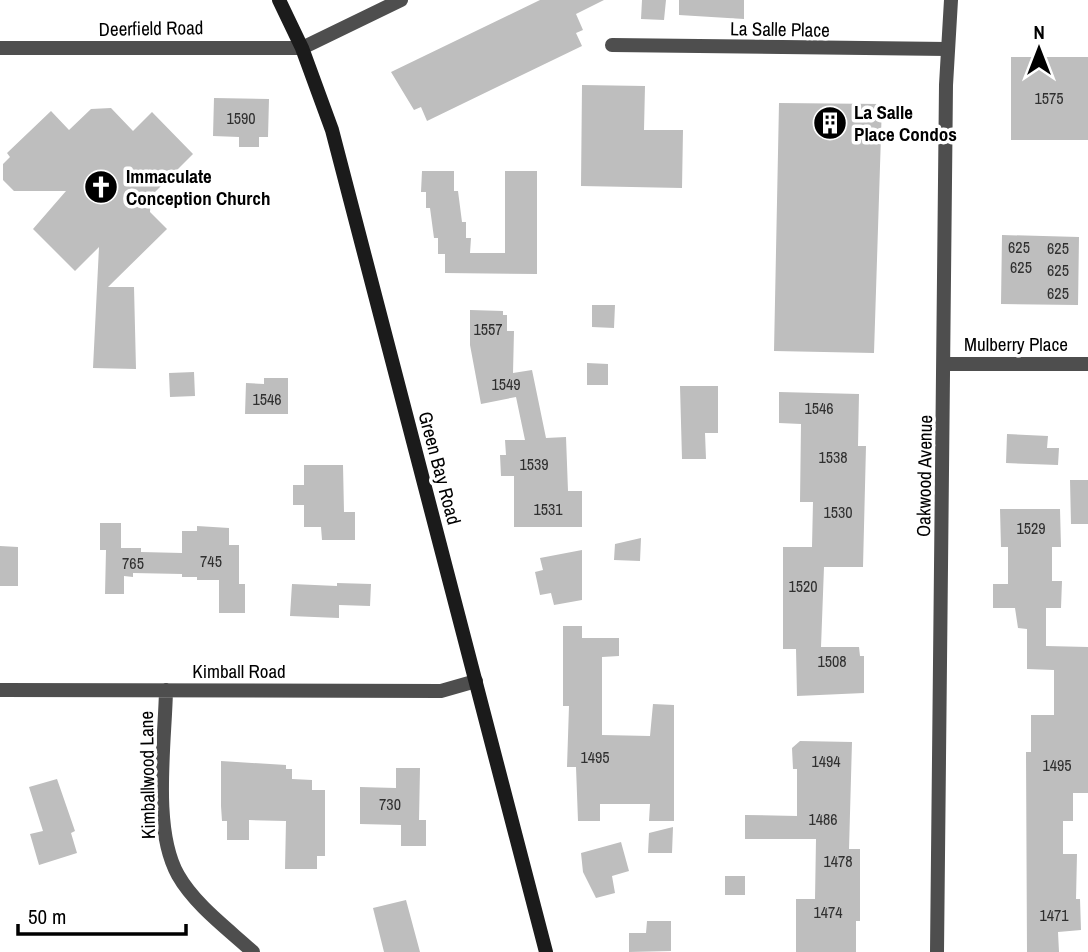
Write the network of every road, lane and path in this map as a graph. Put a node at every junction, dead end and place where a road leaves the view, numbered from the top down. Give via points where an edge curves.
1 (279, 0) edge
2 (401, 0) edge
3 (951, 0) edge
4 (612, 46) dead end
5 (0, 48) edge
6 (302, 48) junction
7 (947, 49) junction
8 (945, 364) junction
9 (1088, 364) edge
10 (476, 681) junction
11 (0, 690) edge
12 (166, 690) junction
13 (253, 952) edge
14 (547, 952) edge
15 (937, 952) edge

1 - 6 main road, Green Bay Road
2 - 6 street
3 - 7 street, Oakwood Avenue
4 - 7 street, La Salle Place
5 - 6 street, Deerfield Road
6 - 10 main road, Green Bay Road via 332,130
7 - 8 street, Oakwood Avenue
8 - 9 street, Mulberry Place
8 - 15 street, Oakwood Avenue
10 - 12 street, Kimball Road via 441,691
10 - 14 main road, Green Bay Road
11 - 12 street, Kimball Road
12 - 13 street, Kimballwood Lane via 163,813 169,852 191,893

